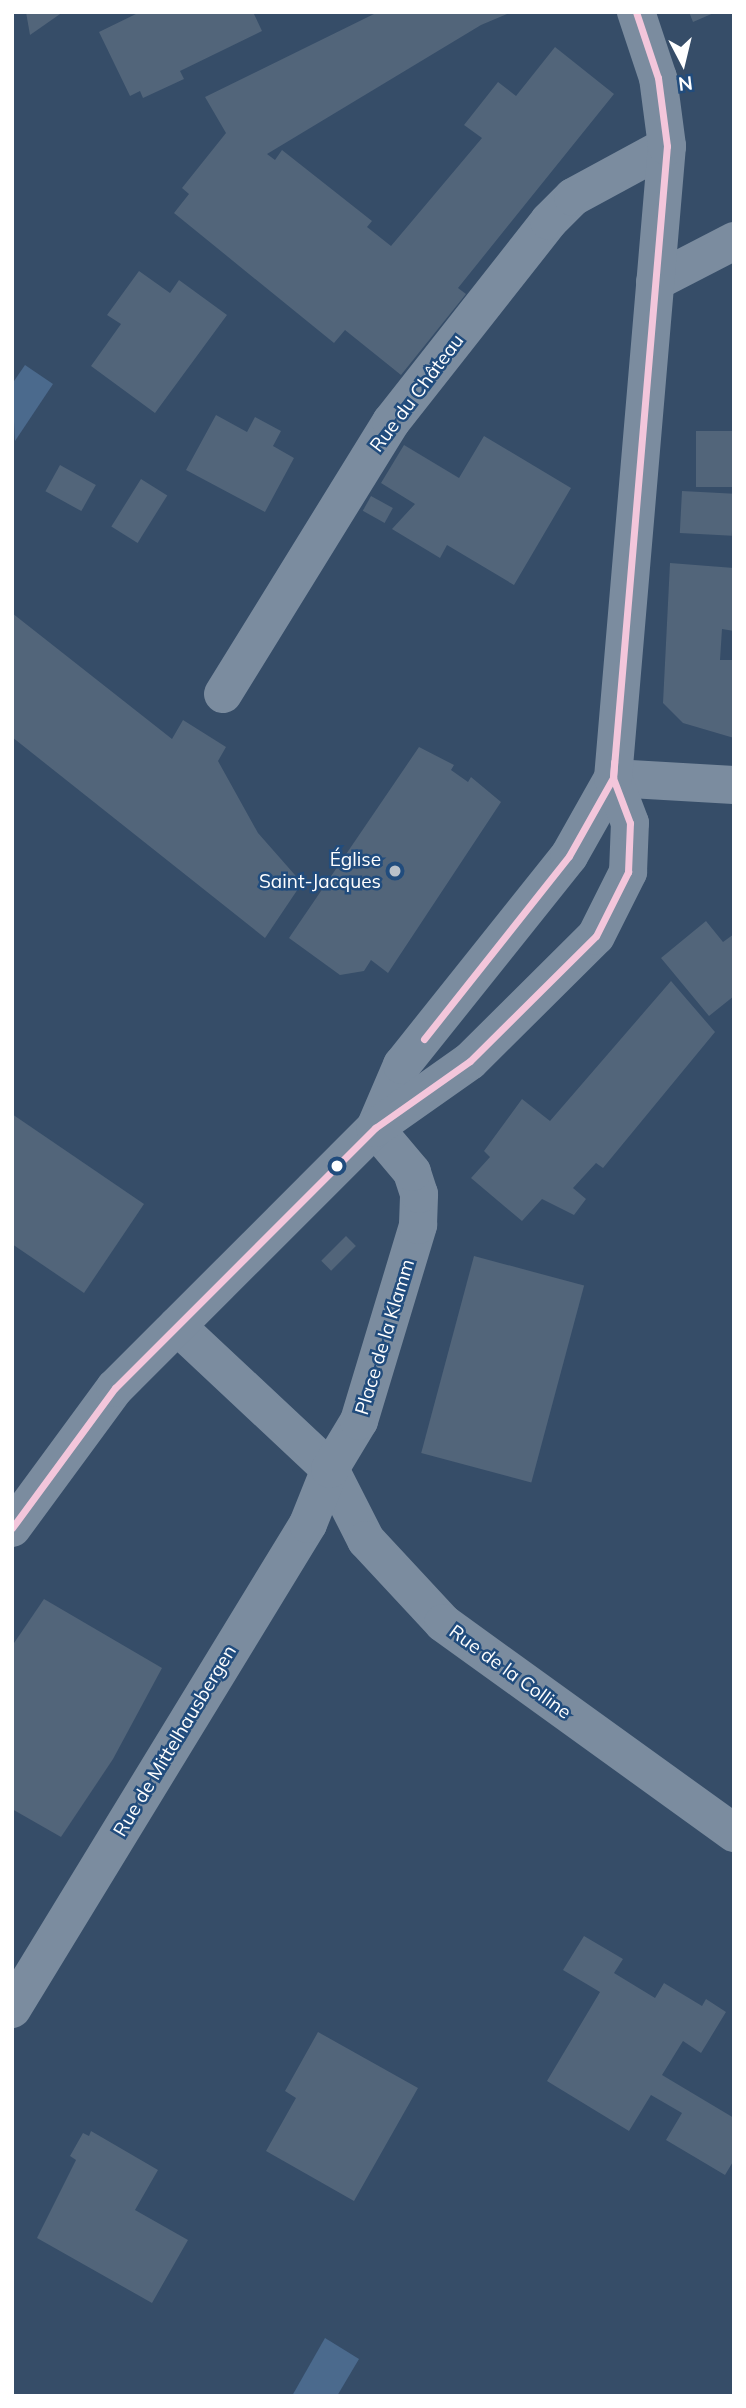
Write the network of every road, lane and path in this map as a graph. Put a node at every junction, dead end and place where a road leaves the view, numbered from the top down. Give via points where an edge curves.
1 (636, 12) edge
2 (667, 146) junction
3 (734, 241) edge
4 (655, 282) junction
5 (223, 694) dead end
6 (613, 778) junction
7 (734, 785) edge
8 (375, 1129) junction
9 (177, 1325) junction
10 (330, 1469) junction
11 (12, 1528) edge
12 (734, 1833) edge
13 (12, 2009) edge

1 - 2 street via 657,78
2 - 4 street
2 - 5 street, Rue du Château via 573,197 549,221 391,422
3 - 4 street
4 - 6 street
6 - 7 street
6 - 8 street via 569,856 402,1065
6 - 8 street via 630,823 628,872 596,936 470,1061
8 - 9 street
8 - 10 street, Place de la Klamm via 412,1172 419,1194 418,1225 379,1368 359,1421
9 - 10 street
9 - 11 street via 115,1388
10 - 12 street, Rue de la Colline via 366,1540 443,1623
10 - 13 street, Rue de Mittelhausbergen via 308,1524

